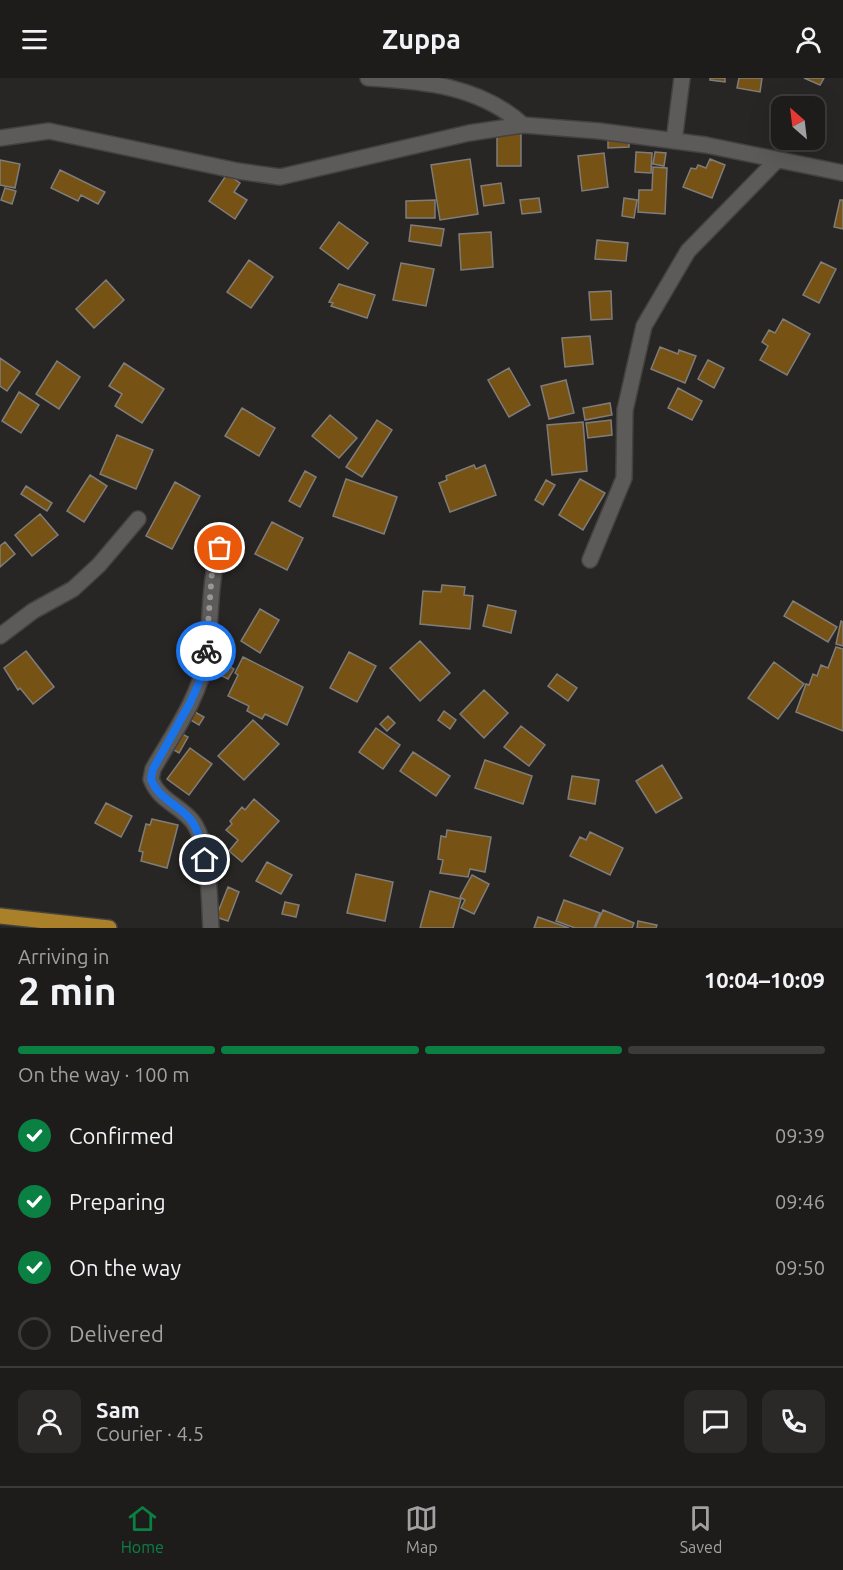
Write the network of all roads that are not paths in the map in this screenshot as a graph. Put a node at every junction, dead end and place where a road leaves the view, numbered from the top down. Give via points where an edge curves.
1 (368, 78) edge
2 (682, 78) edge
3 (523, 125) junction
4 (0, 138) edge
5 (674, 141) junction
6 (777, 160) junction
7 (843, 173) edge
8 (138, 519) dead end
9 (220, 548) dead end
10 (590, 560) dead end
11 (0, 636) edge
12 (0, 916) edge
13 (109, 928) edge
14 (211, 928) edge

1 - 3 street via 452,86 510,114
2 - 5 street
3 - 4 street via 470,133 280,177 49,131
3 - 5 street
5 - 6 street
6 - 7 street
6 - 10 street via 688,251 644,326 625,410 624,478
8 - 11 street via 99,565 73,588
9 - 14 street via 212,572 202,676 151,779 161,796 193,822 208,878
12 - 13 main road

